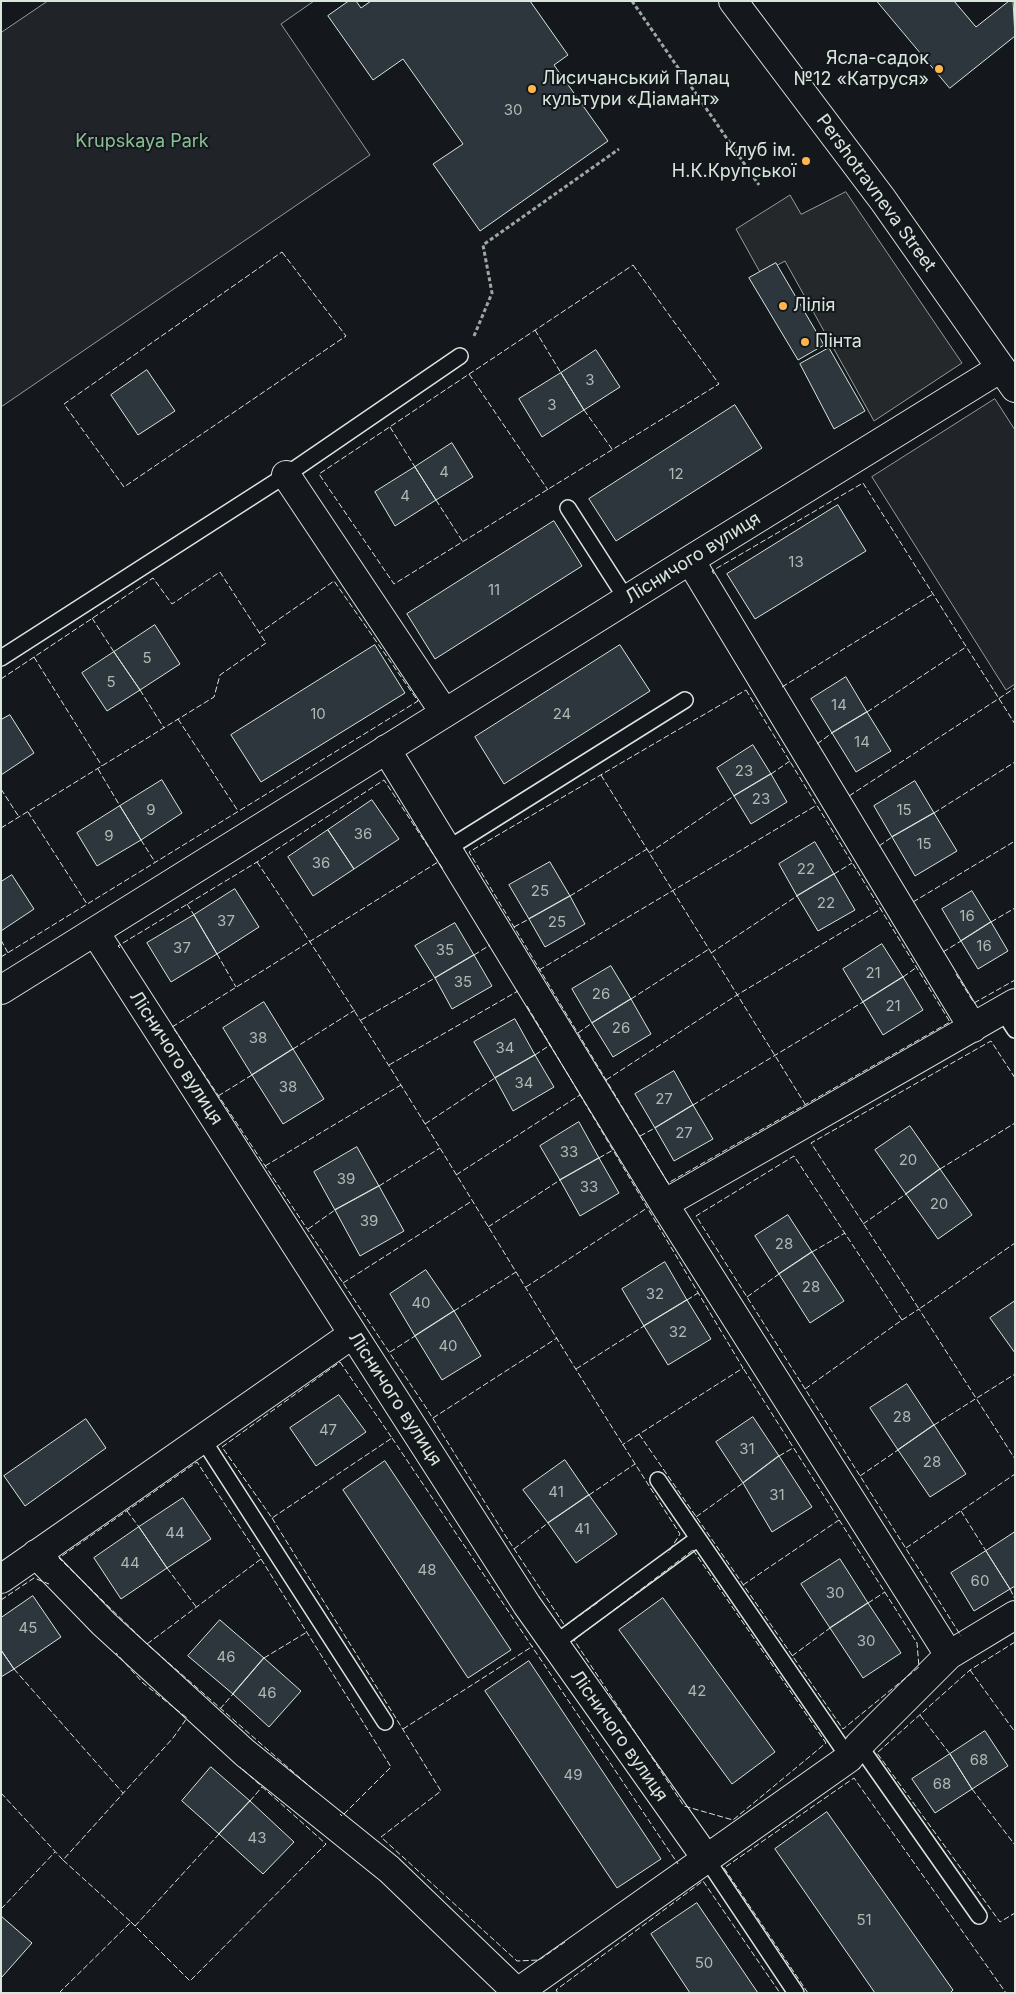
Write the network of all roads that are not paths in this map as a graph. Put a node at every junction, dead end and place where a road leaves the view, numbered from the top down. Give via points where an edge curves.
1 (733, 1) edge
2 (460, 356) road end
3 (1008, 378) edge
4 (286, 475) junction
5 (568, 508) dead end
6 (690, 560) junction
7 (627, 600) junction
8 (1, 658) edge
9 (685, 700) dead end
10 (444, 712) junction
11 (386, 749) junction
12 (447, 849) junction
13 (95, 932) junction
14 (1, 990) edge
15 (1011, 1014) edge
16 (973, 1028) junction
17 (664, 1204) junction
18 (353, 1334) junction
19 (202, 1438) junction
20 (658, 1480) dead end
21 (697, 1539) junction
22 (36, 1554) junction
23 (1, 1579) edge
24 (1015, 1614) edge
25 (554, 1644) junction
26 (949, 1655) junction
27 (385, 1722) dead end
28 (854, 1751) junction
29 (706, 1858) junction
30 (979, 1916) dead end
31 (518, 1992) edge
32 (796, 1993) edge

1 - 3 street, Pershotravneva Street via 883,200
2 - 4 lane
3 - 6 street, Лісничого вулиця
4 - 8 lane
4 - 10 street
5 - 7 lane
6 - 7 street, Лісничого вулиця
6 - 16 street
7 - 10 street, Лісничого вулиця
9 - 12 lane
10 - 11 street, Лісничого вулиця
11 - 12 street
11 - 13 street, Лісничого вулиця
12 - 17 street
13 - 14 street, Лісничого вулиця
13 - 18 street, Лісничого вулиця
15 - 16 street
16 - 17 street
17 - 26 street
18 - 19 street
18 - 25 street, Лісничого вулиця
19 - 22 street
19 - 27 lane
20 - 21 lane
21 - 25 lane
21 - 28 lane
22 - 23 street
22 - 31 street via 104,1624 245,1753 389,1869
24 - 26 street
25 - 29 street, Лісничого вулиця
26 - 28 street
28 - 29 street
28 - 30 lane
29 - 31 street
29 - 32 lane

